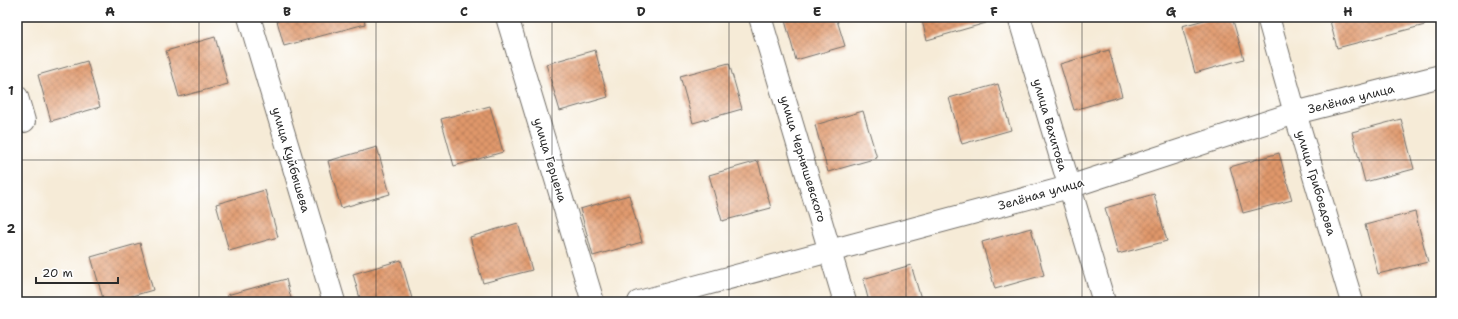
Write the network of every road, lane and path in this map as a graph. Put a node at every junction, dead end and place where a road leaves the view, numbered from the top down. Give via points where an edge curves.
1 (249, 17) edge
2 (507, 17) edge
3 (760, 17) edge
4 (1019, 17) edge
5 (1268, 17) edge
6 (1441, 76) edge
7 (17, 97) edge
8 (1295, 113) junction
9 (24, 121) dead end
10 (1069, 187) junction
11 (831, 250) junction
12 (334, 302) edge
13 (592, 302) edge
14 (639, 302) edge
15 (845, 302) edge
16 (1104, 302) edge
17 (1352, 302) edge

1 - 12 street, улица Куйбышева
2 - 13 street, улица Герцена
3 - 11 street, улица Чернышевского
4 - 10 street, улица Вахитова
5 - 8 street, улица Грибоедова
6 - 8 street, Зелёная улица
7 - 9 street
8 - 10 street, Зелёная улица
8 - 17 street, улица Грибоедова
10 - 11 street, Зелёная улица
10 - 16 street, улица Вахитова
11 - 14 street, Зелёная улица
11 - 15 street, улица Чернышевского

